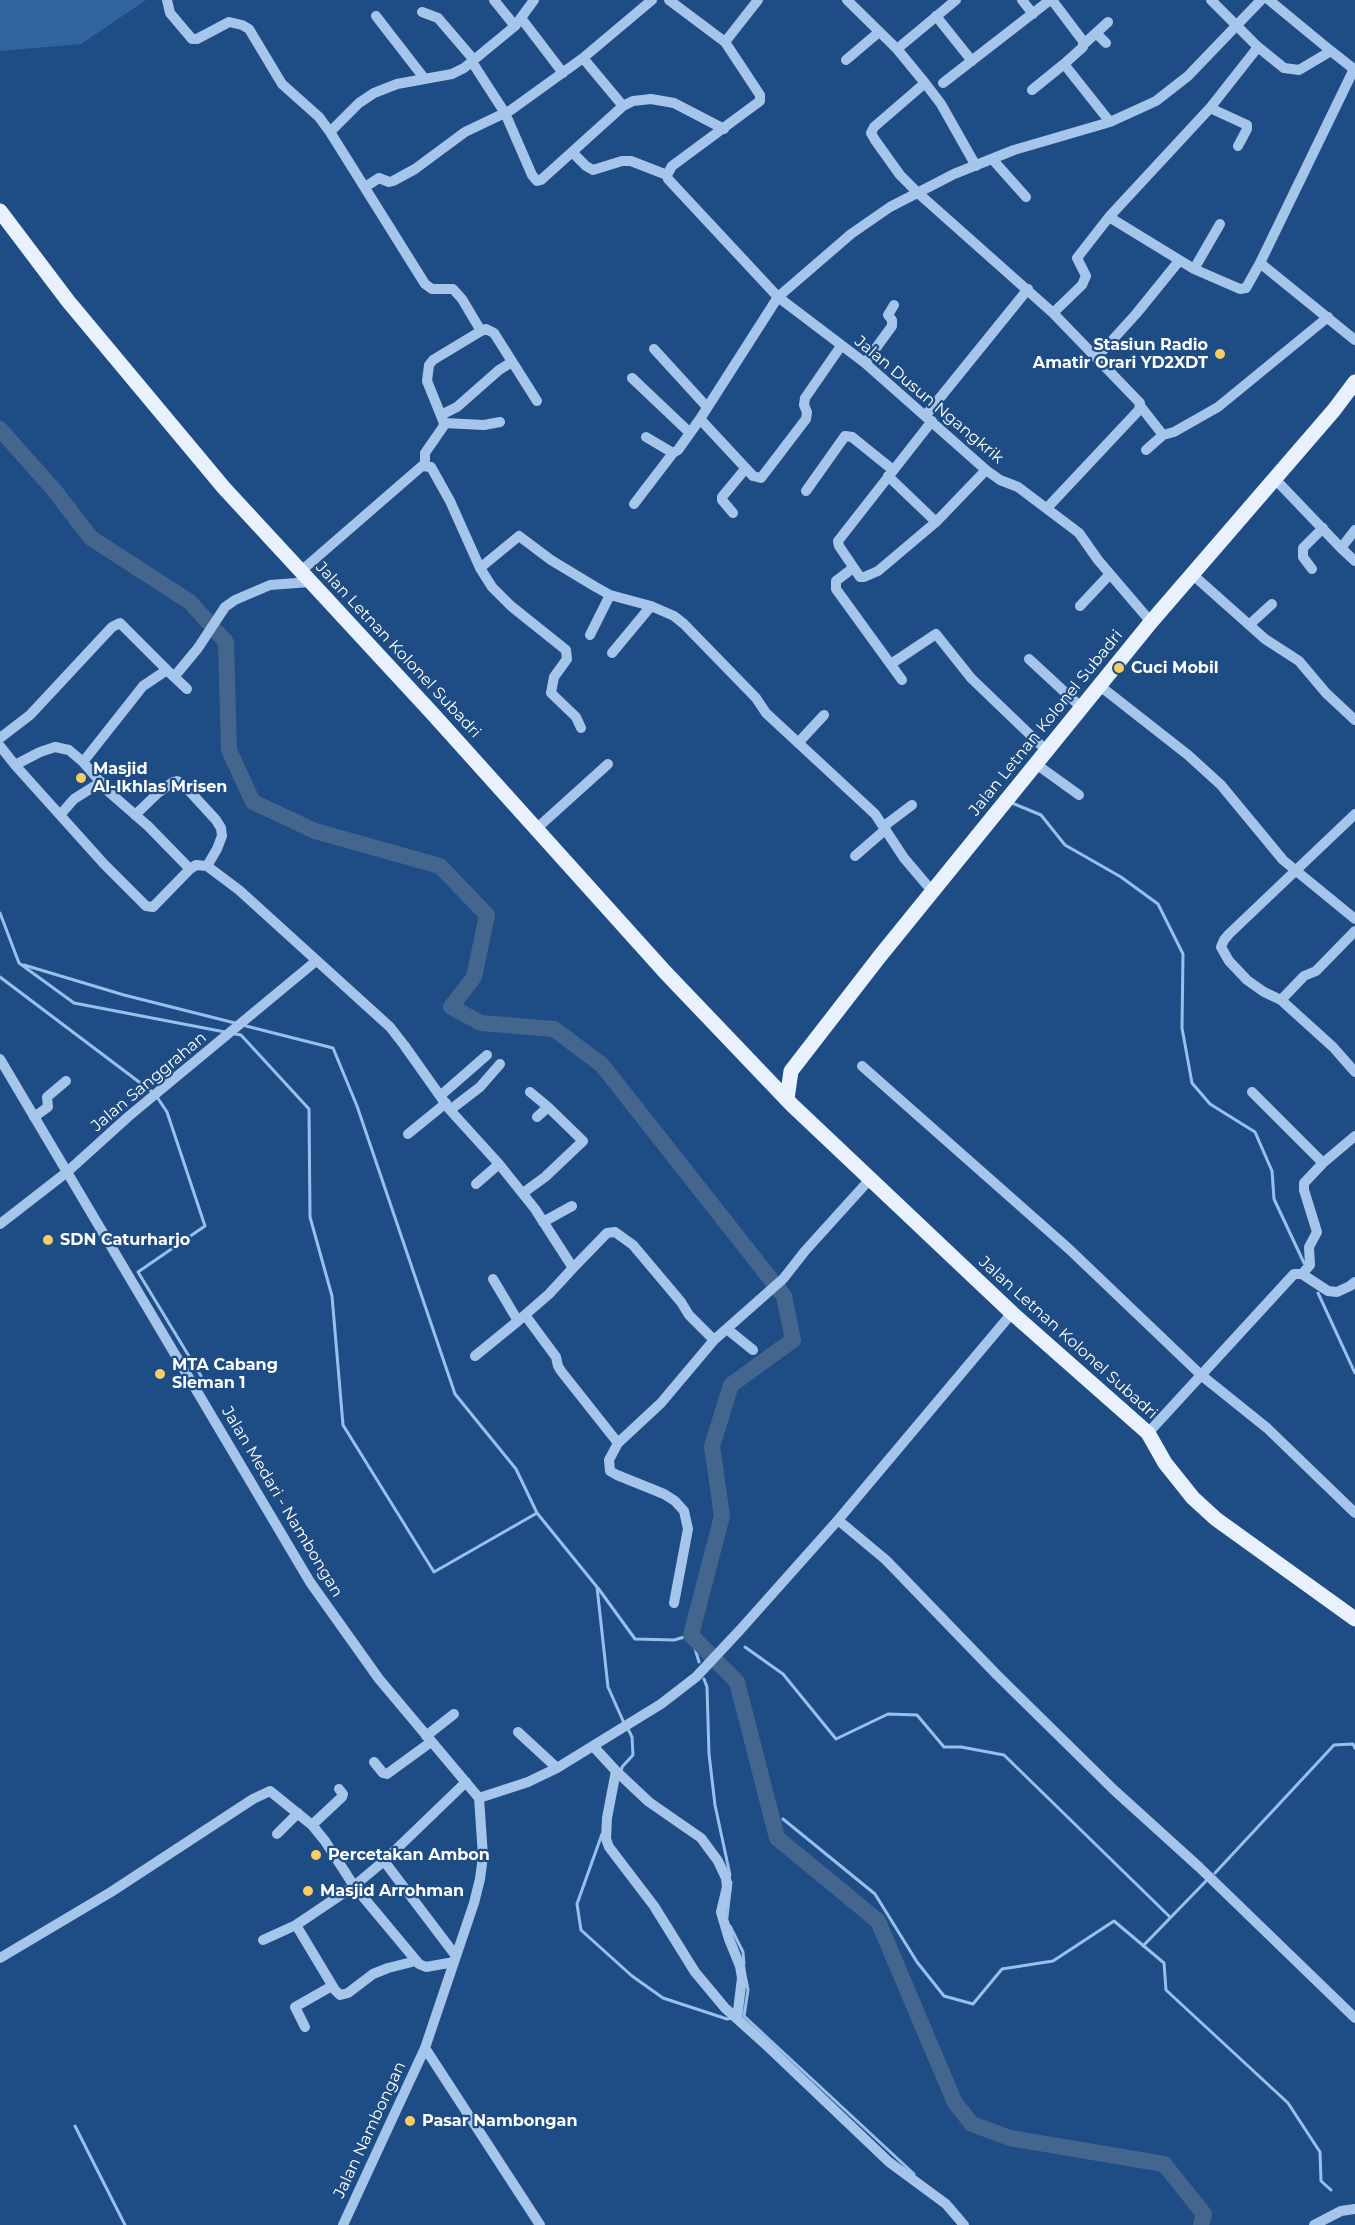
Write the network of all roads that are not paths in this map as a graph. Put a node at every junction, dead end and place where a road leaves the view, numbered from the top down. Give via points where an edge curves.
1 (166, 0) edge
2 (494, 0) edge
3 (534, 0) edge
4 (652, 0) edge
5 (758, 0) edge
6 (956, 0) edge
7 (1022, 0) edge
8 (1051, 0) edge
9 (1211, 0) edge
10 (1261, 0) edge
11 (1269, 0) edge
12 (672, 1) edge
13 (851, 1) edge
14 (422, 12) dead end
15 (1033, 14) junction
16 (376, 16) dead end
17 (936, 16) junction
18 (518, 22) junction
19 (1108, 22) dead end
20 (1237, 25) junction
21 (879, 32) junction
22 (1096, 33) junction
23 (724, 42) junction
24 (1106, 43) dead end
25 (1084, 44) junction
26 (1258, 47) junction
27 (897, 49) junction
28 (1331, 51) junction
29 (1355, 55) edge
30 (583, 58) junction
31 (846, 60) dead end
32 (473, 61) junction
33 (972, 61) junction
34 (1064, 64) junction
35 (1353, 68) edge
36 (563, 73) junction
37 (424, 78) junction
38 (925, 83) junction
39 (943, 84) dead end
40 (1032, 90) dead end
41 (623, 106) junction
42 (1210, 108) junction
43 (505, 113) junction
44 (1110, 122) junction
45 (724, 129) junction
46 (330, 132) junction
47 (1238, 146) dead end
48 (572, 152) junction
49 (993, 160) junction
50 (976, 166) junction
51 (667, 175) junction
52 (365, 187) junction
53 (918, 193) junction
54 (1026, 197) dead end
55 (0, 211) edge
56 (1109, 217) junction
57 (1220, 224) dead end
58 (1179, 261) junction
59 (1260, 263) junction
60 (1194, 269) junction
61 (1028, 289) junction
62 (782, 300) junction
63 (894, 305) dead end
64 (1053, 313) junction
65 (1328, 317) junction
66 (481, 331) junction
67 (1355, 340) edge
68 (841, 346) junction
69 (654, 349) dead end
70 (1097, 357) junction
71 (512, 362) junction
72 (865, 363) junction
73 (632, 378) dead end
74 (1352, 391) edge
75 (537, 401) dead end
76 (707, 407) junction
77 (1141, 407) junction
78 (929, 418) junction
79 (442, 419) junction
80 (700, 419) junction
81 (500, 422) dead end
82 (690, 433) junction
83 (1164, 435) junction
84 (646, 437) dead end
85 (1146, 450) dead end
86 (671, 452) junction
87 (425, 465) junction
88 (746, 468) junction
89 (986, 470) junction
90 (890, 473) junction
91 (1275, 479) junction
92 (637, 488) dead end
93 (806, 491) dead end
94 (634, 504) dead end
95 (1047, 508) junction
96 (734, 513) dead end
97 (936, 522) junction
98 (1323, 528) junction
99 (1355, 530) edge
100 (1341, 548) junction
101 (1355, 561) edge
102 (480, 568) junction
103 (853, 568) junction
104 (1312, 569) dead end
105 (1110, 574) junction
106 (1192, 574) junction
107 (306, 577) junction
108 (610, 595) junction
109 (1272, 604) dead end
110 (651, 606) junction
111 (1080, 606) dead end
112 (1151, 622) junction
113 (1249, 625) junction
114 (590, 635) dead end
115 (612, 653) dead end
116 (1029, 659) dead end
117 (891, 664) junction
118 (170, 673) junction
119 (902, 680) dead end
120 (1100, 686) junction
121 (186, 689) dead end
122 (1082, 708) junction
123 (824, 715) dead end
124 (1355, 720) edge
125 (581, 728) dead end
126 (0, 738) edge
127 (798, 743) junction
128 (0, 746) edge
129 (1047, 751) junction
130 (83, 762) junction
131 (608, 764) dead end
132 (15, 765) junction
133 (1036, 765) junction
134 (101, 782) junction
135 (1079, 795) dead end
136 (912, 805) dead end
137 (1355, 814) edge
138 (60, 815) junction
139 (135, 815) junction
140 (885, 827) junction
141 (536, 828) junction
142 (855, 856) dead end
143 (207, 866) junction
144 (190, 869) junction
145 (1295, 870) junction
146 (932, 891) junction
147 (1355, 919) edge
148 (1355, 931) edge
149 (316, 961) junction
150 (1281, 1000) junction
151 (487, 1055) dead end
152 (0, 1059) edge
153 (500, 1064) dead end
154 (862, 1066) dead end
155 (791, 1071) junction
156 (1355, 1072) edge
157 (66, 1081) dead end
158 (773, 1084) junction
159 (530, 1092) dead end
160 (1252, 1092) dead end
161 (788, 1099) junction
162 (445, 1103) junction
163 (548, 1107) junction
164 (34, 1117) junction
165 (537, 1117) dead end
166 (408, 1134) dead end
167 (1355, 1136) edge
168 (1323, 1163) junction
169 (499, 1164) junction
170 (67, 1172) junction
171 (871, 1178) junction
172 (476, 1184) dead end
173 (523, 1193) junction
174 (572, 1206) dead end
175 (543, 1221) junction
176 (0, 1224) edge
177 (573, 1268) junction
178 (1302, 1274) junction
179 (493, 1279) dead end
180 (1355, 1282) edge
181 (1012, 1313) junction
182 (522, 1318) junction
183 (727, 1329) junction
184 (714, 1340) junction
185 (753, 1350) dead end
186 (475, 1356) dead end
187 (1201, 1375) junction
188 (1148, 1433) junction
189 (618, 1443) junction
190 (1355, 1513) edge
191 (838, 1520) junction
192 (674, 1603) dead end
193 (1355, 1619) edge
194 (454, 1714) dead end
195 (518, 1732) dead end
196 (429, 1738) junction
197 (593, 1746) junction
198 (374, 1762) dead end
199 (557, 1768) junction
200 (616, 1771) junction
201 (466, 1782) junction
202 (339, 1788) dead end
203 (479, 1798) junction
204 (298, 1813) junction
205 (312, 1825) junction
206 (277, 1834) dead end
207 (384, 1862) junction
208 (354, 1886) junction
209 (296, 1925) junction
210 (263, 1940) dead end
211 (6, 1955) edge
212 (455, 1959) junction
213 (416, 1961) junction
214 (332, 1986) junction
215 (1355, 2018) edge
216 (737, 2019) junction
217 (305, 2027) dead end
218 (425, 2048) junction
219 (1355, 2209) edge
220 (343, 2225) edge
221 (540, 2225) edge
222 (964, 2225) edge
223 (1314, 2225) edge

1 - 46 street via 170,13 192,39 229,22 249,29 282,84
2 - 18 street
3 - 18 street
4 - 30 street
5 - 23 street
6 - 17 street
7 - 15 street
8 - 15 street
8 - 25 street
9 - 20 street
10 - 20 street
11 - 28 street
12 - 23 street
13 - 21 street
14 - 32 street via 438,18
15 - 33 street
16 - 37 street
17 - 27 street
17 - 33 street
18 - 32 street
18 - 36 street
19 - 22 street
20 - 26 street
20 - 44 street via 1207,58 1156,101
21 - 27 street
21 - 31 street
22 - 24 street
22 - 25 street
23 - 45 street via 761,98 759,104
25 - 34 street
26 - 28 street via 1284,68 1299,70
26 - 42 street
27 - 38 street
28 - 35 street
29 - 35 street
30 - 36 street
30 - 41 street
32 - 37 street via 457,72
32 - 43 street
33 - 39 street
34 - 40 street
34 - 44 street
35 - 59 street
36 - 43 street
37 - 46 street via 374,93
38 - 50 street
38 - 53 street via 871,133 900,175
41 - 45 street via 651,99 674,103
41 - 48 street
42 - 47 street via 1248,127
42 - 56 street
43 - 48 street via 534,179 541,180
43 - 52 street via 465,132 393,181 379,178
44 - 49 street via 1032,144
45 - 51 street via 672,166
46 - 52 street
48 - 51 street via 593,170 631,161
49 - 50 street
49 - 54 street
50 - 53 street
51 - 62 street, Jalan Dusun Ngangkrik
52 - 66 street via 425,284 432,289 453,289
53 - 61 street
53 - 62 street via 851,234
55 - 107 main road, Jalan Letnan Kolonel Subadri via 68,301 224,488
56 - 58 street
56 - 64 street via 1077,258 1086,276 1082,285
57 - 60 street
58 - 60 street
58 - 70 street
59 - 60 street via 1243,290
59 - 65 street
61 - 64 street
61 - 78 street
62 - 68 street, Jalan Dusun Ngangkrik
62 - 76 street
63 - 72 street via 888,315 892,326
64 - 70 street
65 - 67 street
65 - 83 street via 1218,407
66 - 71 street via 494,333
66 - 79 street via 429,365 427,381
68 - 72 street, Jalan Dusun Ngangkrik
68 - 88 street via 805,398 806,419 768,469 760,478
69 - 76 street
70 - 77 street
71 - 75 street
71 - 79 street
72 - 78 street, Jalan Dusun Ngangkrik
73 - 82 street
74 - 91 main road, Jalan Letnan Kolonel Subadri
76 - 80 street
77 - 83 street
77 - 95 street
78 - 89 street, Jalan Dusun Ngangkrik
78 - 90 street
79 - 81 street via 484,425
79 - 87 street via 444,427 425,453
80 - 82 street
80 - 88 street
82 - 86 street via 678,450
83 - 85 street
84 - 86 street
86 - 92 street
86 - 94 street
87 - 102 street via 433,469
87 - 107 street
88 - 96 street via 722,497
89 - 95 street, Jalan Dusun Ngangkrik
89 - 97 street
90 - 93 street via 852,437 845,436
90 - 97 street
90 - 103 street via 838,541
91 - 98 street
91 - 106 main road, Jalan Letnan Kolonel Subadri
95 - 105 street, Jalan Dusun Ngangkrik via 1079,533
97 - 103 street via 878,571 860,577
98 - 100 street
98 - 104 street via 1303,548 1305,563
99 - 100 street
100 - 101 street
102 - 108 street via 519,536 573,575
102 - 125 street via 511,606 566,650 567,659 554,677 551,693 576,717
103 - 117 street via 836,581 836,589
105 - 111 street
105 - 112 street, Jalan Dusun Ngangkrik
106 - 112 main road, Jalan Letnan Kolonel Subadri
106 - 113 street
107 - 118 street via 270,585 235,600 218,616 198,648
107 - 141 main road, Jalan Letnan Kolonel Subadri
108 - 110 street
108 - 114 street
109 - 113 street
110 - 115 street
110 - 127 street via 684,624
112 - 120 main road, Jalan Letnan Kolonel Subadri
113 - 124 street via 1299,661
116 - 122 street
117 - 119 street
117 - 129 street via 936,634 978,685
118 - 121 street
118 - 126 street via 117,623 38,707
118 - 130 street via 143,686
120 - 122 main road, Jalan Letnan Kolonel Subadri
120 - 145 street via 1209,774
122 - 129 main road, Jalan Letnan Kolonel Subadri
123 - 127 street
127 - 140 street
128 - 132 street
129 - 133 main road, Jalan Letnan Kolonel Subadri
130 - 132 street via 69,750 55,747
130 - 134 street
131 - 141 street
132 - 138 street
133 - 135 street
133 - 146 main road, Jalan Letnan Kolonel Subadri
134 - 138 street via 74,799
134 - 139 street
136 - 140 street
137 - 145 street
138 - 144 street via 150,908
139 - 143 street via 173,782 183,784 221,828 222,836
139 - 144 street
140 - 142 street
140 - 146 street via 904,858
141 - 158 main road, Jalan Letnan Kolonel Subadri via 665,972
143 - 144 street
143 - 149 street
145 - 147 street
145 - 150 street via 1221,947 1247,980
146 - 155 main road, Jalan Letnan Kolonel Subadri
148 - 150 street
149 - 162 street via 390,1027
149 - 170 street, Jalan Sanggrahan
150 - 156 street
151 - 162 street
152 - 164 street, Jalan Medari - Nambongan
153 - 162 street via 480,1087
154 - 187 street via 1061,1241
155 - 158 main road, Jalan Letnan Kolonel Subadri
155 - 161 main road
157 - 164 street via 47,1097 48,1107
158 - 161 main road, Jalan Letnan Kolonel Subadri
159 - 163 street
160 - 168 street
161 - 171 main road, Jalan Letnan Kolonel Subadri
162 - 166 street
162 - 169 street
163 - 165 street
163 - 173 street via 583,1141
164 - 170 street, Jalan Medari - Nambongan
167 - 168 street
168 - 178 street via 1304,1183 1317,1232 1309,1247 1310,1265
169 - 172 street
169 - 173 street
170 - 176 street, Jalan Sanggrahan
170 - 196 street, Jalan Medari - Nambongan via 310,1582 379,1679
171 - 181 main road, Jalan Letnan Kolonel Subadri
171 - 183 street via 783,1279
173 - 175 street
174 - 175 street
175 - 177 street
177 - 182 street
177 - 184 street via 607,1233 615,1232 633,1245
178 - 180 street via 1328,1291 1337,1292
178 - 187 street via 1294,1274
179 - 182 street
181 - 188 main road, Jalan Letnan Kolonel Subadri
181 - 191 street
182 - 186 street
182 - 189 street via 556,1357 561,1371
183 - 184 street
183 - 185 street
184 - 189 street via 661,1402
187 - 188 street
187 - 190 street via 1267,1428
188 - 193 main road, Jalan Letnan Kolonel Subadri via 1178,1480 1216,1519
189 - 192 street via 609,1460 610,1471 664,1494 684,1511 688,1529
191 - 197 street via 706,1666 661,1704
191 - 215 street via 886,1560 1014,1692
194 - 196 street
195 - 199 street
196 - 198 street via 387,1774
196 - 201 street, Jalan Medari - Nambongan
197 - 199 street
197 - 200 street
199 - 203 street
200 - 216 street via 607,1818 609,1847 654,1906 695,1972
200 - 216 street via 648,1802 701,1838 718,1861 727,1887 721,1912 741,1972
201 - 203 street, Jalan Medari - Nambongan
201 - 207 street
202 - 205 street via 342,1797
203 - 212 street, Jalan Nambongan via 483,1856 480,1879
204 - 205 street
204 - 206 street
204 - 211 street via 274,1793 266,1792
205 - 208 street
207 - 208 street
207 - 212 street
208 - 209 street
208 - 213 street
209 - 210 street
209 - 214 street
212 - 213 street via 426,1967
212 - 218 street, Jalan Nambongan
213 - 214 street via 374,1974 344,1995
214 - 217 street via 295,2007
216 - 222 street via 890,2162 946,2204
218 - 220 street, Jalan Nambongan
218 - 221 street, Jalan Nambongan
219 - 223 street via 1341,2211

